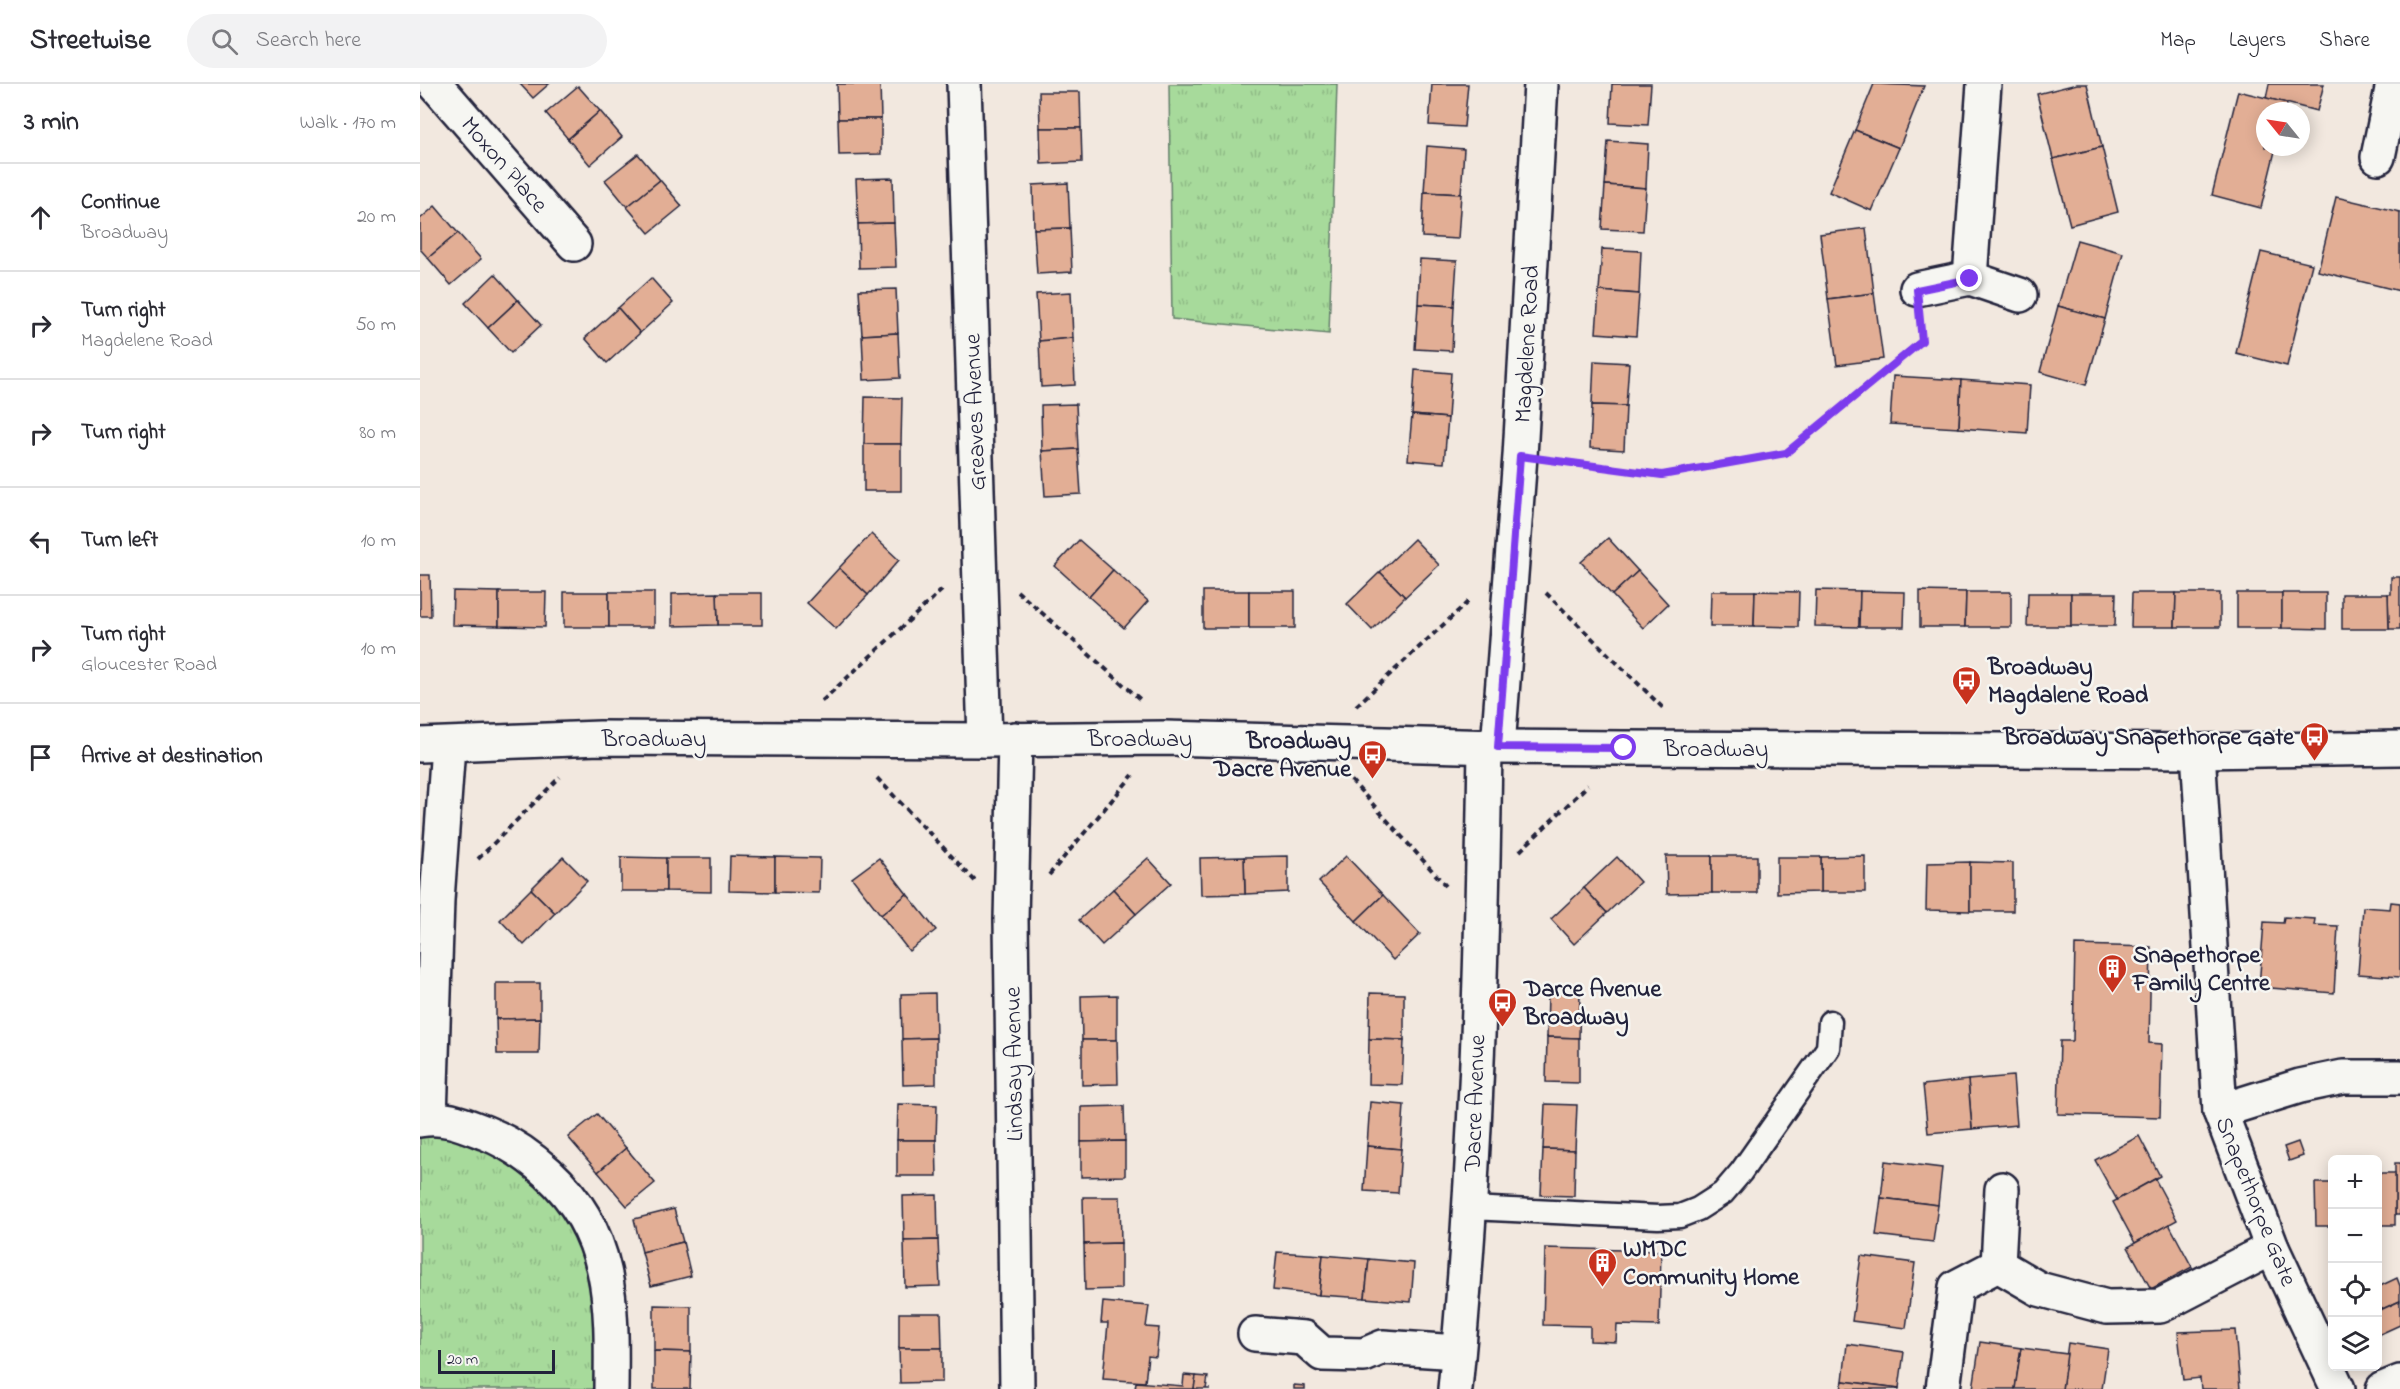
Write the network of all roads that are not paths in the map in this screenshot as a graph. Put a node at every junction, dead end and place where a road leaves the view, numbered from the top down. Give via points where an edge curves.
1 (435, 84) edge
2 (964, 84) edge
3 (1541, 84) edge
4 (1984, 84) edge
5 (2393, 84) edge
6 (2378, 157) dead end
7 (574, 244) dead end
8 (1970, 279) junction
9 (1917, 290) road end
10 (2020, 295) dead end
11 (1000, 740) junction
12 (434, 746) edge
13 (1492, 747) junction
14 (2400, 748) edge
15 (2198, 751) junction
16 (1830, 1022) dead end
17 (2400, 1077) edge
18 (2220, 1111) junction
19 (425, 1119) edge
20 (2002, 1189) dead end
21 (1470, 1208) junction
22 (2272, 1248) junction
23 (1998, 1265) junction
24 (1255, 1334) dead end
25 (1458, 1352) junction
26 (2400, 1382) edge
27 (611, 1389) edge
28 (1017, 1389) edge
29 (1455, 1389) edge
30 (1943, 1389) edge
31 (2338, 1389) edge
32 (2383, 1389) edge

1 - 7 street, Moxon Place
2 - 11 street, Greaves Avenue
3 - 13 street, Magdelene Road via 1520,456
4 - 8 street
5 - 6 street
8 - 9 street
8 - 10 street
11 - 12 street, Broadway via 600,738
11 - 13 street, Broadway via 1183,738
11 - 28 street, Lindsay Avenue via 1011,920
12 - 19 street via 437,900
13 - 15 street, Broadway
13 - 21 street, Dacre Avenue
14 - 15 street, Broadway
15 - 18 street, Snapethorpe Gate
16 - 21 lane via 1828,1048 1748,1163 1723,1193 1698,1209 1680,1216 1658,1217
17 - 18 street via 2343,1077
18 - 22 street, Snapethorpe Gate
19 - 27 street via 457,1122 497,1137 530,1157 558,1182 583,1214 598,1243 605,1275 612,1321
20 - 23 street
21 - 25 street, Dacre Avenue
22 - 23 street via 2160,1306 2107,1307 2039,1289
22 - 31 street, Snapethorpe Gate
23 - 30 street via 1956,1287
24 - 25 street via 1304,1338 1322,1354 1364,1355 1383,1347
25 - 29 street, Dacre Avenue
26 - 32 street

